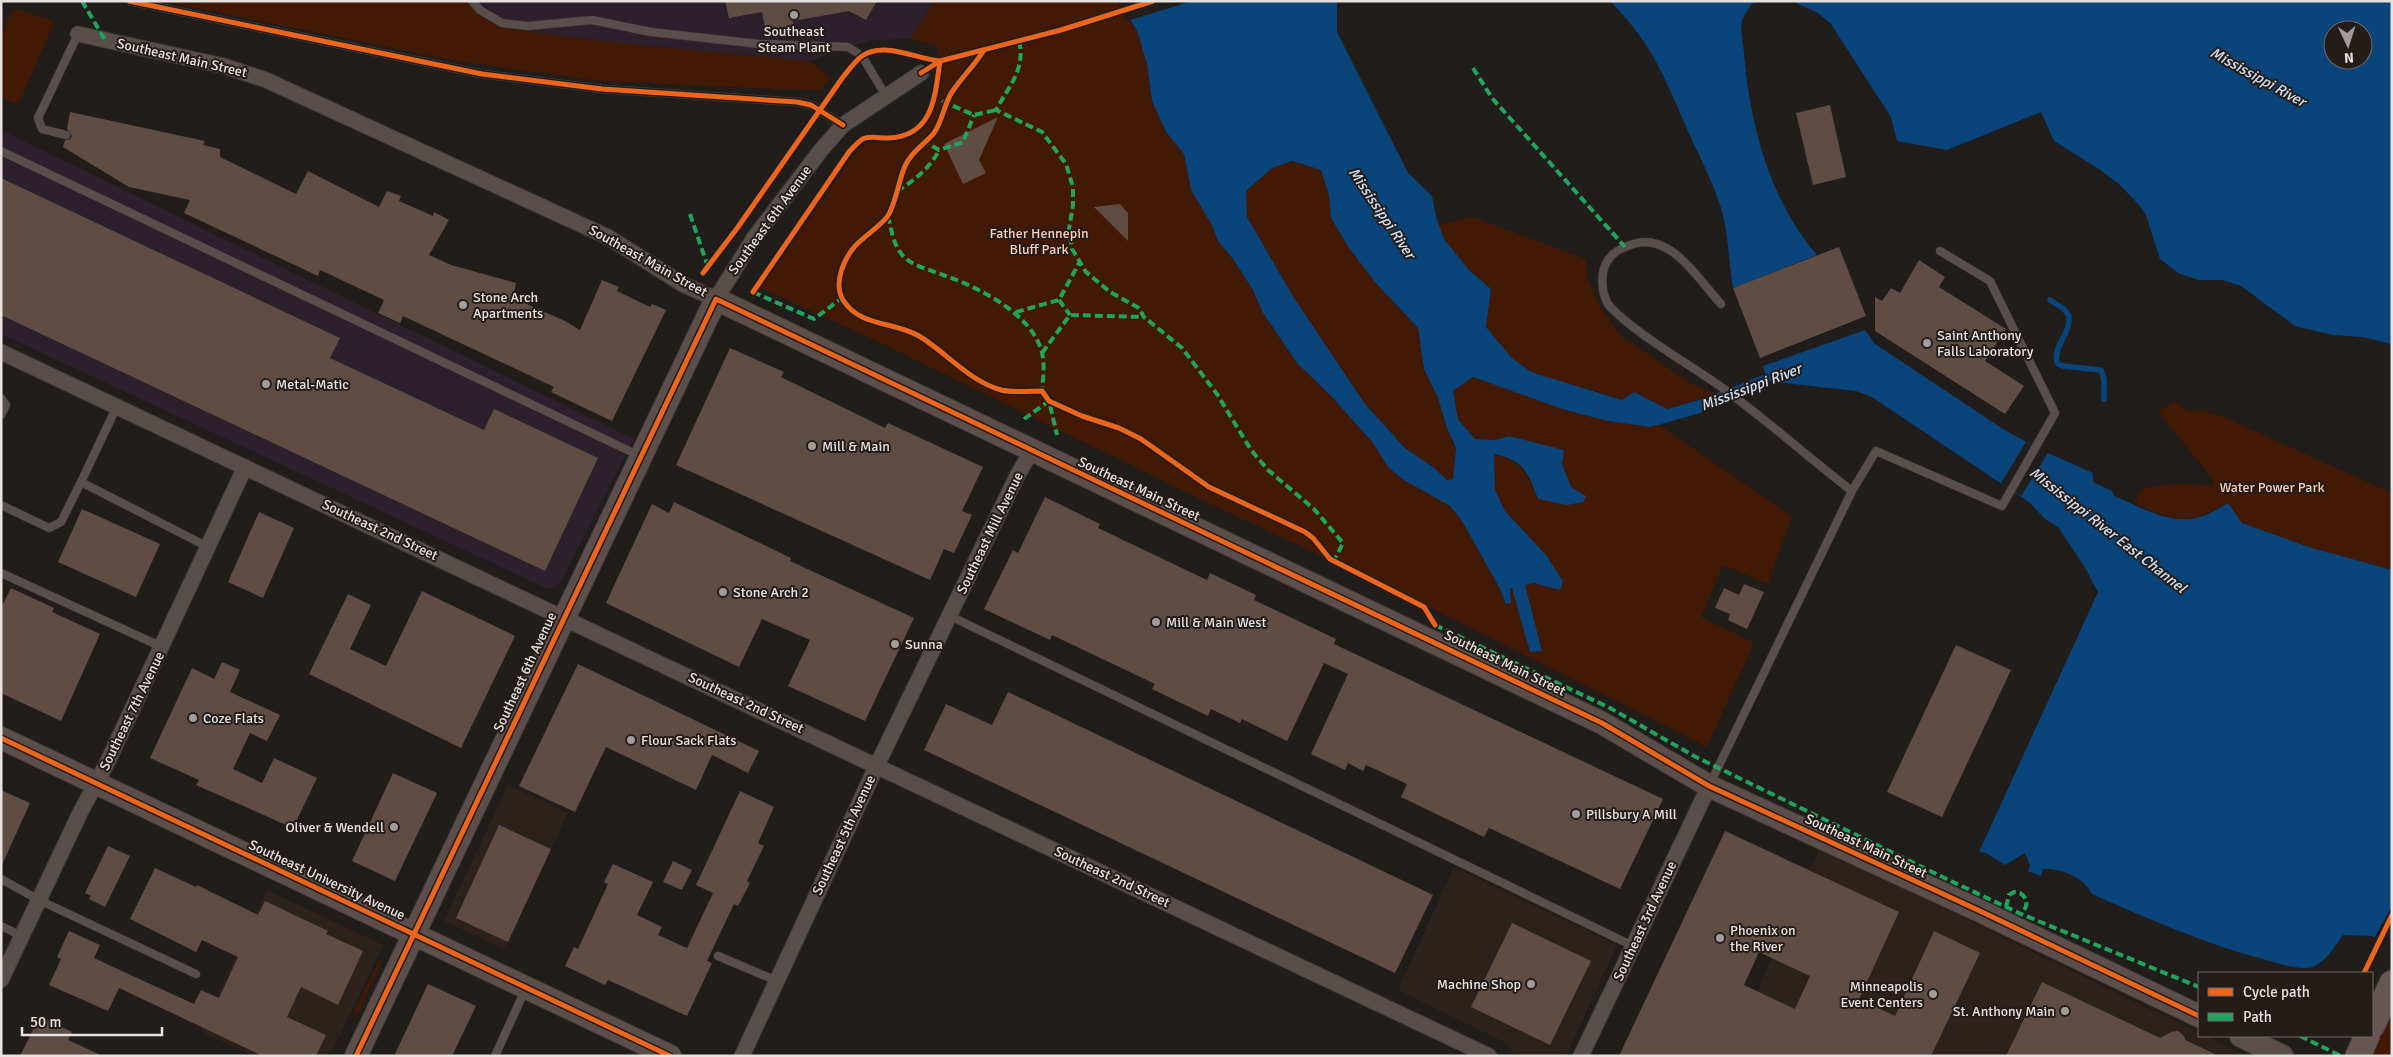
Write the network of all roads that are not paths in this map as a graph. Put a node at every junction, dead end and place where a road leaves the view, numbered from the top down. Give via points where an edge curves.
1 (129, 1) edge
2 (472, 1) edge
3 (78, 34) joint
4 (921, 73) dead end
5 (886, 96) junction
6 (843, 126) junction
7 (66, 135) dead end
8 (1, 151) edge
9 (1940, 250) dead end
10 (716, 298) junction
11 (1721, 304) dead end
12 (1, 352) edge
13 (1, 398) edge
14 (117, 406) junction
15 (1, 415) edge
16 (1032, 450) junction
17 (640, 456) junction
18 (245, 467) junction
19 (81, 482) junction
20 (1852, 491) junction
21 (1, 505) edge
22 (208, 547) junction
23 (1, 573) edge
24 (950, 616) junction
25 (564, 617) junction
26 (162, 647) junction
27 (1, 738) edge
28 (877, 765) junction
29 (96, 784) junction
30 (1709, 786) junction
31 (1, 879) edge
32 (39, 900) junction
33 (1, 926) edge
34 (415, 934) junction
35 (22, 936) junction
36 (1633, 946) junction
37 (718, 956) dead end
38 (2, 974) edge
39 (196, 974) dead end
40 (777, 981) junction
41 (2392, 983) edge
42 (527, 986) junction
43 (2198, 1016) edge
44 (2373, 1024) edge
45 (2243, 1037) edge
46 (2367, 1037) edge
47 (356, 1056) edge
48 (494, 1056) edge
49 (670, 1056) edge
50 (742, 1056) edge
51 (1489, 1056) edge
52 (1581, 1056) edge
53 (2282, 1056) edge
54 (2358, 1056) edge

1 - 6 lane via 482,74 602,90 797,102 811,105
2 - 5 lane via 480,10 502,23 528,26 592,20 650,32 749,43 848,48 862,56
3 - 7 lane via 38,118 42,129
3 - 10 street, Southeast Main Street via 224,66 266,80 608,237 684,285
4 - 5 street, Southeast 6th Avenue
5 - 6 street, Southeast 6th Avenue
6 - 10 street, Southeast 6th Avenue via 754,238
8 - 17 lane
9 - 20 lane via 1990,281 2055,413 2002,506 1876,451
10 - 16 street, Southeast Main Street
10 - 17 street, Southeast 6th Avenue
11 - 20 lane via 1676,255 1656,242 1640,242 1625,247 1613,253 1604,264 1602,275 1608,304 1642,334 1725,390
12 - 14 street, Southeast 2nd Street
13 - 15 lane via 6,405
14 - 18 street, Southeast 2nd Street
14 - 19 lane
16 - 24 street, Southeast Mill Avenue via 1016,476
16 - 30 street, Southeast Main Street via 1602,723
17 - 25 street, Southeast 6th Avenue
18 - 22 street, Southeast 7th Avenue
18 - 25 street, Southeast 2nd Street
19 - 21 lane via 61,522 49,528
19 - 22 lane
20 - 30 lane
22 - 26 street, Southeast 7th Avenue
23 - 26 lane
24 - 28 street, Southeast 5th Avenue
24 - 36 lane
25 - 28 street, Southeast 2nd Street
25 - 34 street, Southeast 6th Avenue
26 - 29 street, Southeast 7th Avenue
27 - 29 street, Southeast University Avenue
28 - 40 street, Southeast 5th Avenue
28 - 51 street, Southeast 2nd Street
29 - 32 street, Southeast 7th Avenue
29 - 34 street, Southeast University Avenue
30 - 36 street, Southeast 3rd Avenue
30 - 43 street, Southeast Main Street
31 - 32 lane
32 - 35 street, Southeast 7th Avenue
32 - 39 lane
33 - 35 lane
34 - 42 street, Southeast University Avenue
34 - 47 street, Southeast 6th Avenue
35 - 38 street, Southeast 7th Avenue
36 - 52 street, Southeast 3rd Avenue
37 - 40 lane
40 - 50 street, Southeast 5th Avenue
41 - 44 main road
42 - 48 lane
42 - 49 street, Southeast University Avenue
45 - 53 street
46 - 54 main road

